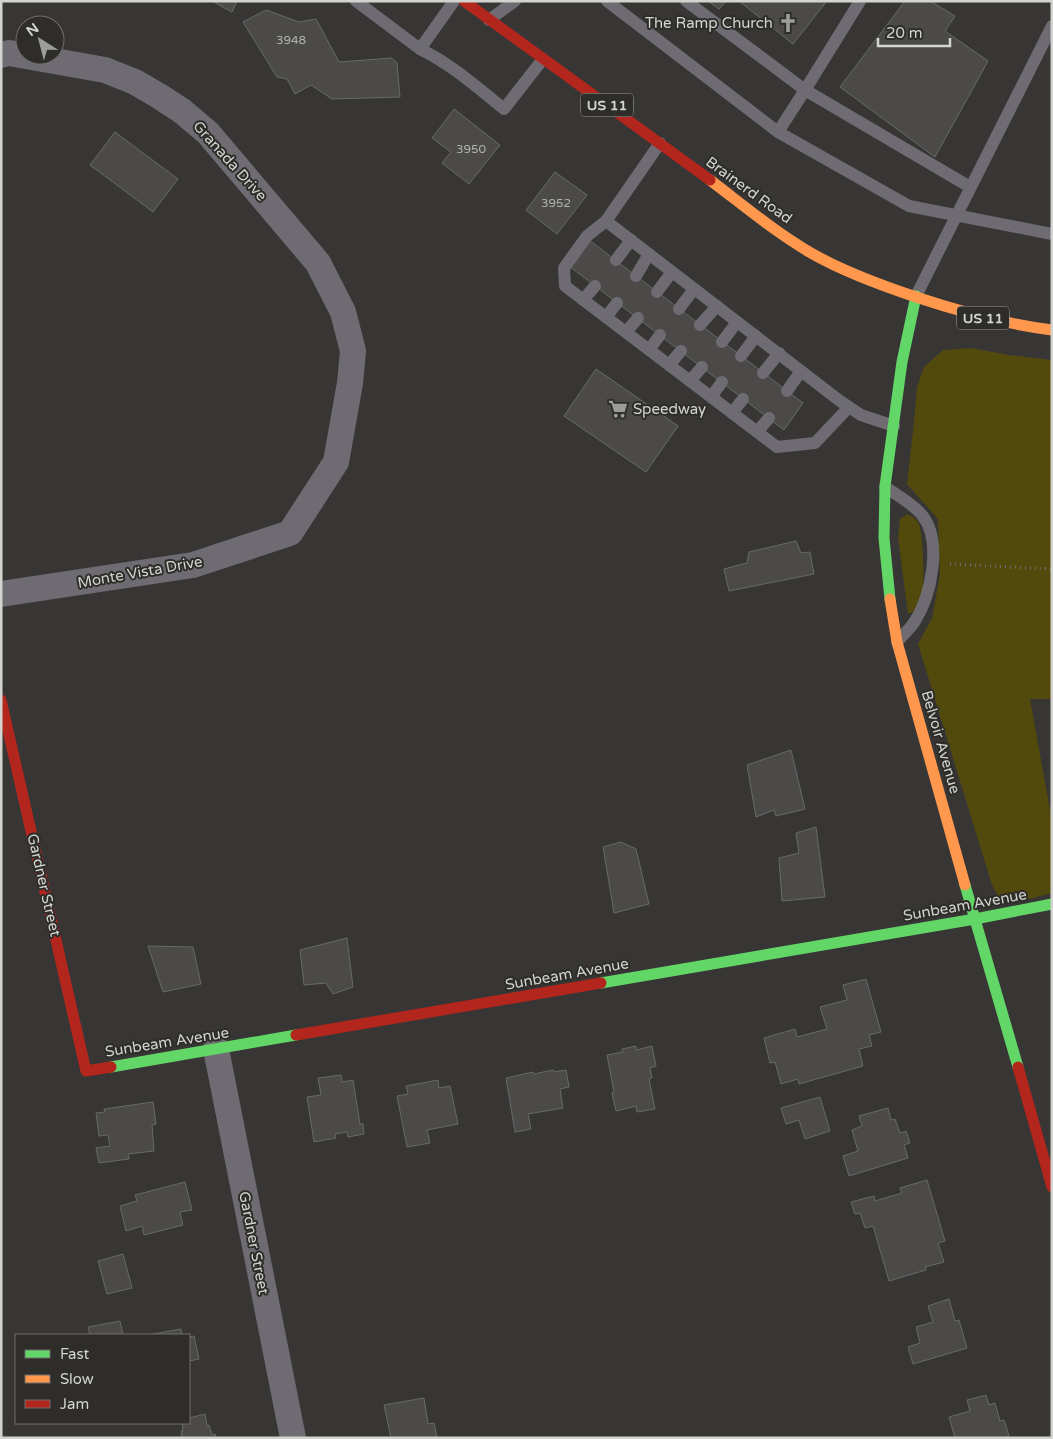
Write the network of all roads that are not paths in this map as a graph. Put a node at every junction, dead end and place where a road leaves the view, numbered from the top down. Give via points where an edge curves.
1 (356, 1) edge
2 (454, 1) edge
3 (464, 1) edge
4 (515, 1) edge
5 (607, 1) edge
6 (686, 1) edge
7 (860, 1) edge
8 (490, 20) junction
9 (1052, 26) edge
10 (420, 49) junction
11 (1, 55) edge
12 (543, 59) junction
13 (805, 90) junction
14 (778, 132) junction
15 (660, 143) junction
16 (970, 188) junction
17 (957, 215) junction
18 (606, 221) junction
19 (1052, 234) edge
20 (631, 240) junction
21 (649, 254) junction
22 (616, 260) dead end
23 (672, 272) junction
24 (636, 276) dead end
25 (595, 286) dead end
26 (694, 289) junction
27 (657, 292) dead end
28 (916, 296) junction
29 (583, 300) junction
30 (617, 302) dead end
31 (717, 306) junction
32 (679, 309) dead end
33 (606, 317) junction
34 (638, 318) dead end
35 (737, 322) junction
36 (700, 325) dead end
37 (1052, 330) edge
38 (626, 332) junction
39 (660, 336) dead end
40 (756, 336) junction
41 (722, 342) dead end
42 (649, 350) junction
43 (681, 352) dead end
44 (778, 354) junction
45 (741, 356) dead end
46 (669, 365) junction
47 (702, 367) dead end
48 (801, 371) junction
49 (763, 373) dead end
50 (690, 381) junction
51 (722, 382) dead end
52 (350, 383) joint
53 (787, 391) dead end
54 (711, 397) junction
55 (743, 399) dead end
56 (849, 407) junction
57 (732, 413) junction
58 (769, 418) dead end
59 (894, 426) junction
60 (757, 432) junction
61 (885, 486) junction
62 (1, 594) edge
63 (897, 642) junction
64 (1, 700) edge
65 (1052, 904) edge
66 (975, 919) junction
67 (216, 1049) junction
68 (86, 1071) joint
69 (1052, 1186) edge
70 (293, 1438) edge

1 - 10 lane
2 - 10 lane
3 - 8 street, Brainerd Road / US 11
4 - 8 lane
5 - 14 lane
6 - 13 lane
7 - 13 lane
8 - 12 street, Brainerd Road / US 11
9 - 16 lane
10 - 12 lane via 448,64 504,108
11 - 52 street, Granada Drive via 9,53 105,70 159,96 208,133 318,263 343,312 353,351
12 - 15 street, Brainerd Road / US 11
13 - 14 lane
13 - 16 lane
14 - 17 lane via 909,206
15 - 18 lane
15 - 28 street, Brainerd Road / US 11 via 812,253 863,278
16 - 17 lane
17 - 19 lane
17 - 28 lane
18 - 20 lane
18 - 29 lane via 587,236 564,268 565,286
20 - 21 lane
20 - 22 lane
21 - 23 lane
21 - 24 lane
23 - 26 lane
23 - 27 lane
25 - 29 lane
26 - 31 lane
26 - 32 lane
28 - 37 street, Brainerd Road / US 11 via 989,319
28 - 59 street, Belvoir Avenue via 902,362
29 - 33 lane
30 - 33 lane
31 - 35 lane
31 - 36 lane
33 - 38 lane
34 - 38 lane
35 - 40 lane
35 - 41 lane
38 - 42 lane
39 - 42 lane
40 - 44 lane
40 - 45 lane
42 - 46 lane
43 - 46 lane
44 - 48 lane
44 - 49 lane
46 - 50 lane
47 - 50 lane
48 - 53 lane
48 - 56 lane
50 - 54 lane
51 - 54 lane
52 - 62 street, Monte Vista Drive via 336,462 290,533 193,565
54 - 57 lane
55 - 57 lane
56 - 59 lane via 861,415
56 - 60 lane via 815,442 777,446
57 - 60 lane
58 - 60 lane
59 - 61 street, Belvoir Avenue
61 - 63 street, Belvoir Avenue via 884,538
61 - 63 lane via 922,515 931,534 932,575 924,605 914,623
63 - 66 street, Belvoir Avenue
64 - 68 street, Gardner Street
65 - 66 street, Sunbeam Avenue
66 - 67 street, Sunbeam Avenue
66 - 69 street, Belvoir Avenue
67 - 68 street, Sunbeam Avenue
67 - 70 street, Gardner Street

